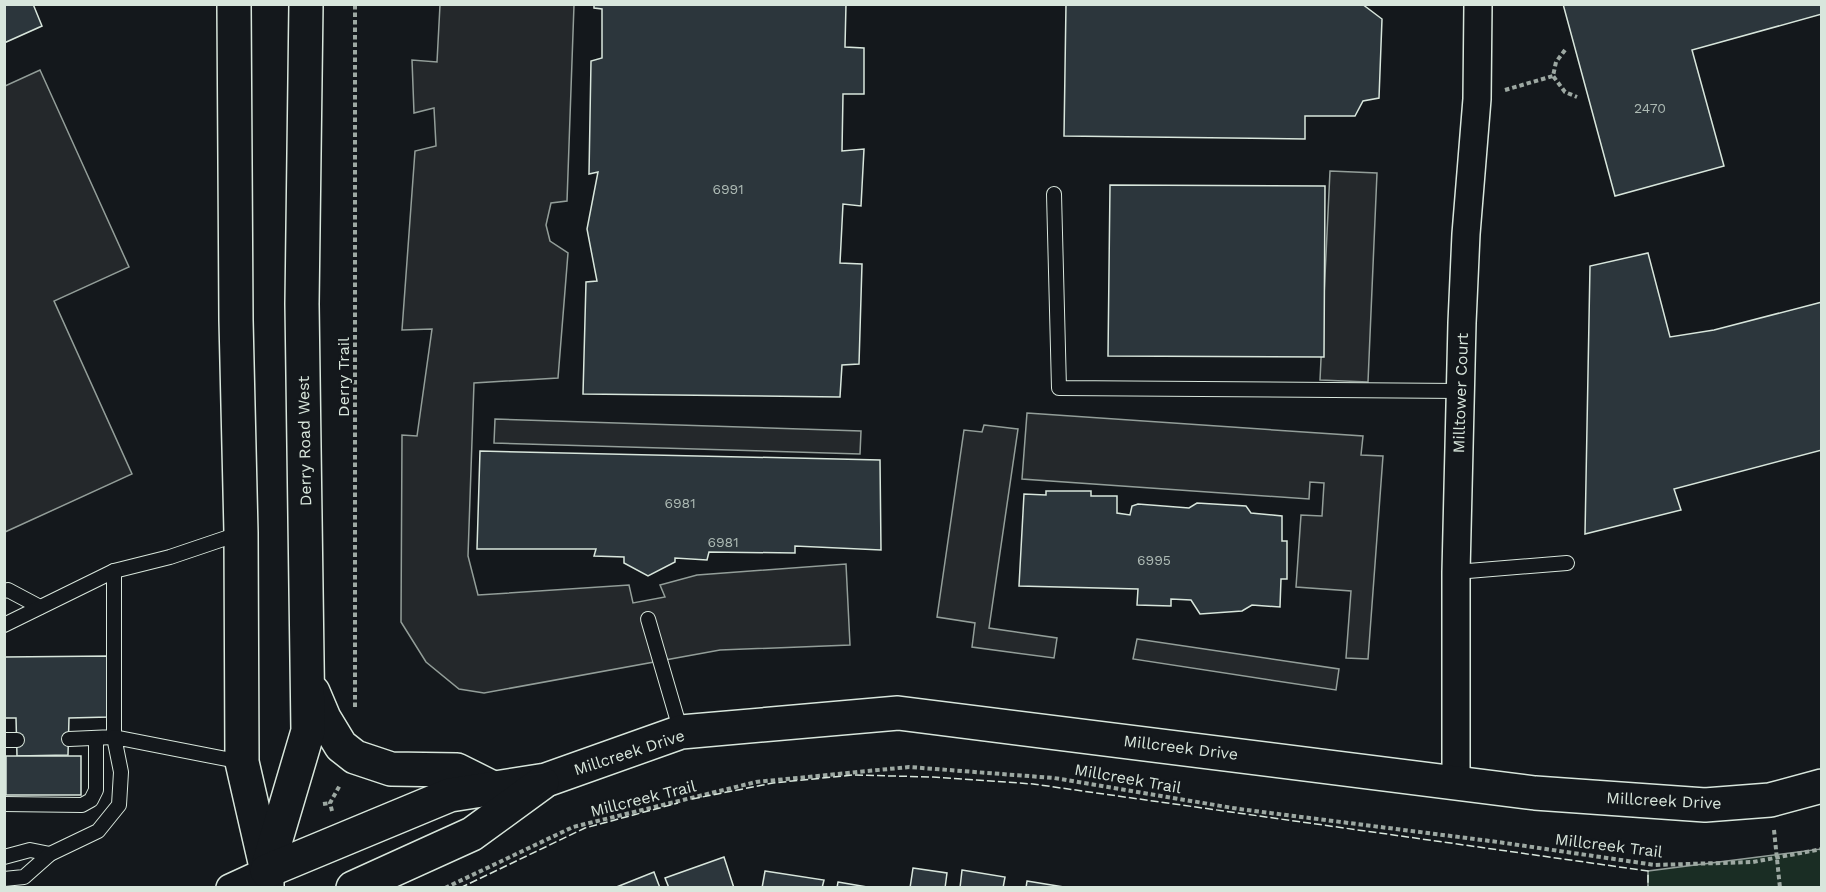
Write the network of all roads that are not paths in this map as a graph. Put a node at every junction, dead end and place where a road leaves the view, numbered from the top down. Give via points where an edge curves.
1 (234, 4) edge
2 (306, 4) edge
3 (1478, 4) edge
4 (1054, 194) dead end
5 (1460, 391) junction
6 (242, 533) junction
7 (1567, 562) dead end
8 (114, 571) junction
9 (1456, 572) junction
10 (4, 591) edge
11 (40, 607) junction
12 (648, 619) dead end
13 (4, 625) edge
14 (309, 684) junction
15 (681, 732) junction
16 (114, 737) junction
17 (96, 738) junction
18 (69, 739) dead end
19 (242, 762) junction
20 (546, 780) junction
21 (1456, 782) junction
22 (1821, 786) edge
23 (493, 788) junction
24 (4, 804) edge
25 (50, 854) junction
26 (4, 857) edge
27 (4, 879) edge
28 (267, 879) edge
29 (230, 888) edge
30 (352, 888) edge

1 - 6 main road
2 - 14 main road, Derry Road West via 302,304
3 - 5 street, Milltower Court via 1477,99 1466,234
4 - 5 lane via 1059,388
5 - 9 street, Milltower Court
6 - 8 lane
6 - 19 main road
7 - 9 lane
8 - 11 lane
8 - 16 lane
9 - 21 street, Milltower Court
10 - 11 lane
11 - 13 lane
12 - 15 lane
14 - 23 main road via 341,746 354,757 392,769 457,770
14 - 28 main road, Derry Road West via 309,731
15 - 20 main road, Millcreek Drive
15 - 21 main road, Millcreek Drive via 898,713
16 - 17 lane
16 - 19 lane
16 - 25 lane via 122,772 119,805 98,831
17 - 18 lane
17 - 24 lane via 96,790 91,800 82,805
19 - 28 main road
20 - 23 main road, Millcreek Drive
20 - 30 main road, Millcreek Drive via 472,834
21 - 22 main road, Millcreek Drive via 1535,793 1705,805 1770,800
23 - 28 main road, Millcreek Drive via 450,795
25 - 26 lane via 30,850
25 - 27 lane via 24,877
28 - 29 street, Millcreek Drive

